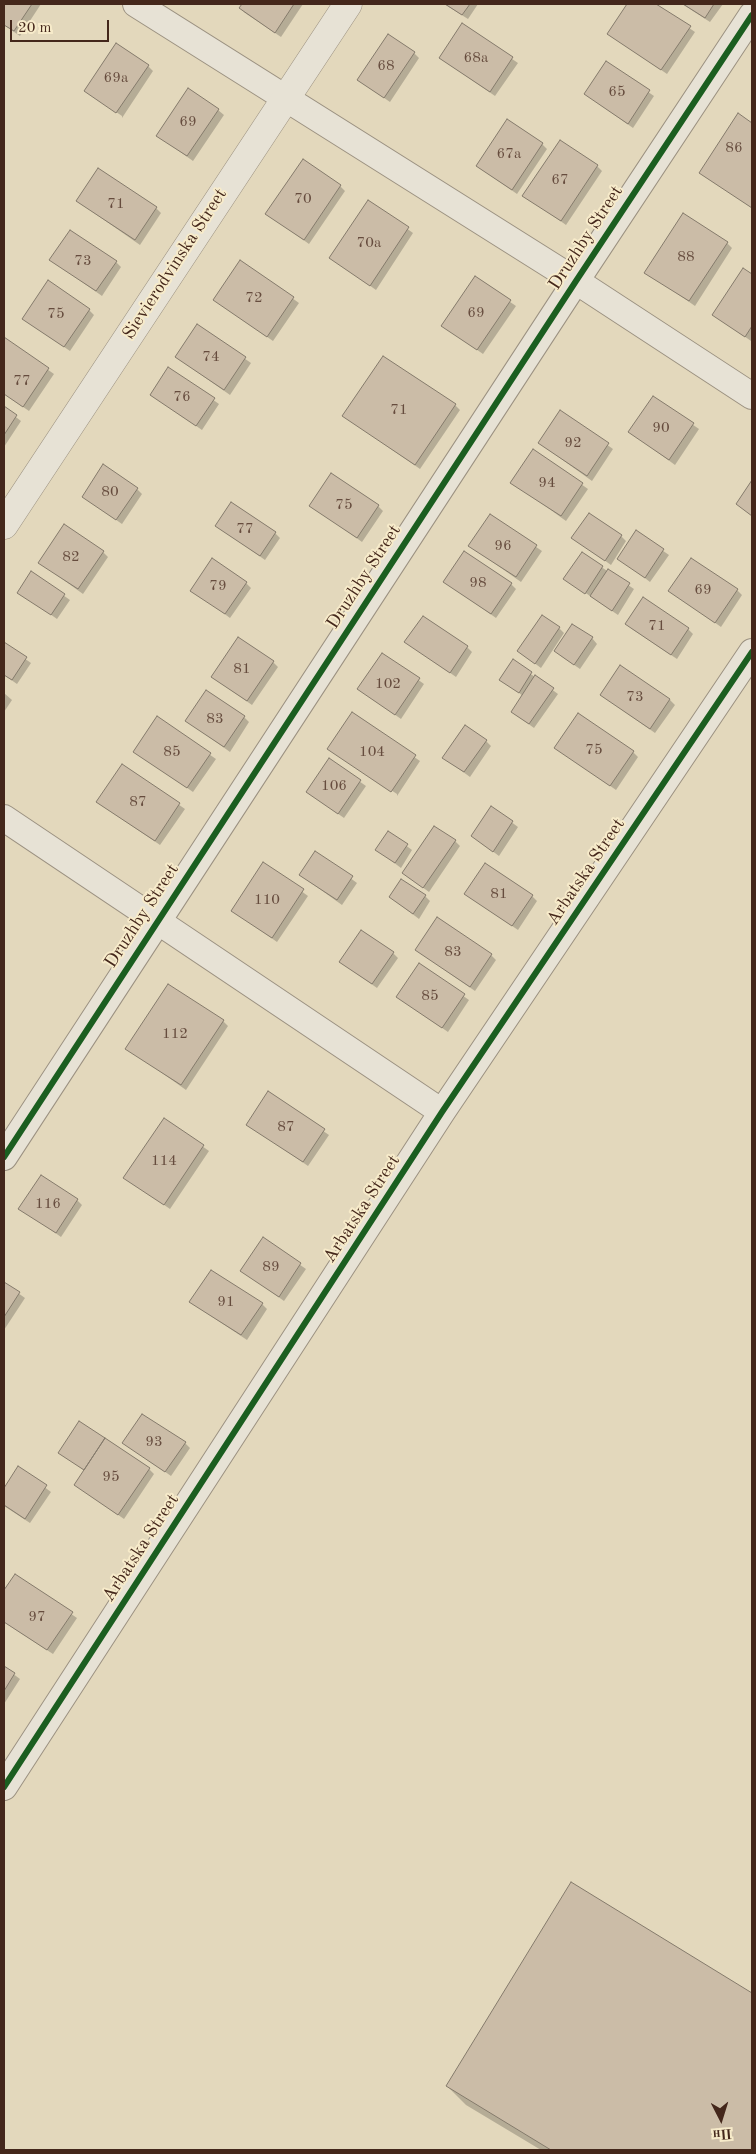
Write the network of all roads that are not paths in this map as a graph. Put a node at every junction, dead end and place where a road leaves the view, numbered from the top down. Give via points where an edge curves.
1 (136, 4) edge
2 (348, 4) edge
3 (752, 15) edge
4 (285, 96) junction
5 (576, 281) junction
6 (752, 396) edge
7 (4, 525) edge
8 (752, 652) edge
9 (4, 818) edge
10 (157, 920) junction
11 (442, 1112) junction
12 (4, 1157) edge
13 (4, 1787) edge

1 - 4 street
2 - 4 street, Sievierodvinska Street
3 - 5 street, Druzhby Street
4 - 5 street
4 - 7 street, Sievierodvinska Street
5 - 6 street
5 - 10 street, Druzhby Street
8 - 11 street, Arbatska Street
9 - 10 street
10 - 11 street
10 - 12 street, Druzhby Street
11 - 13 street, Arbatska Street

